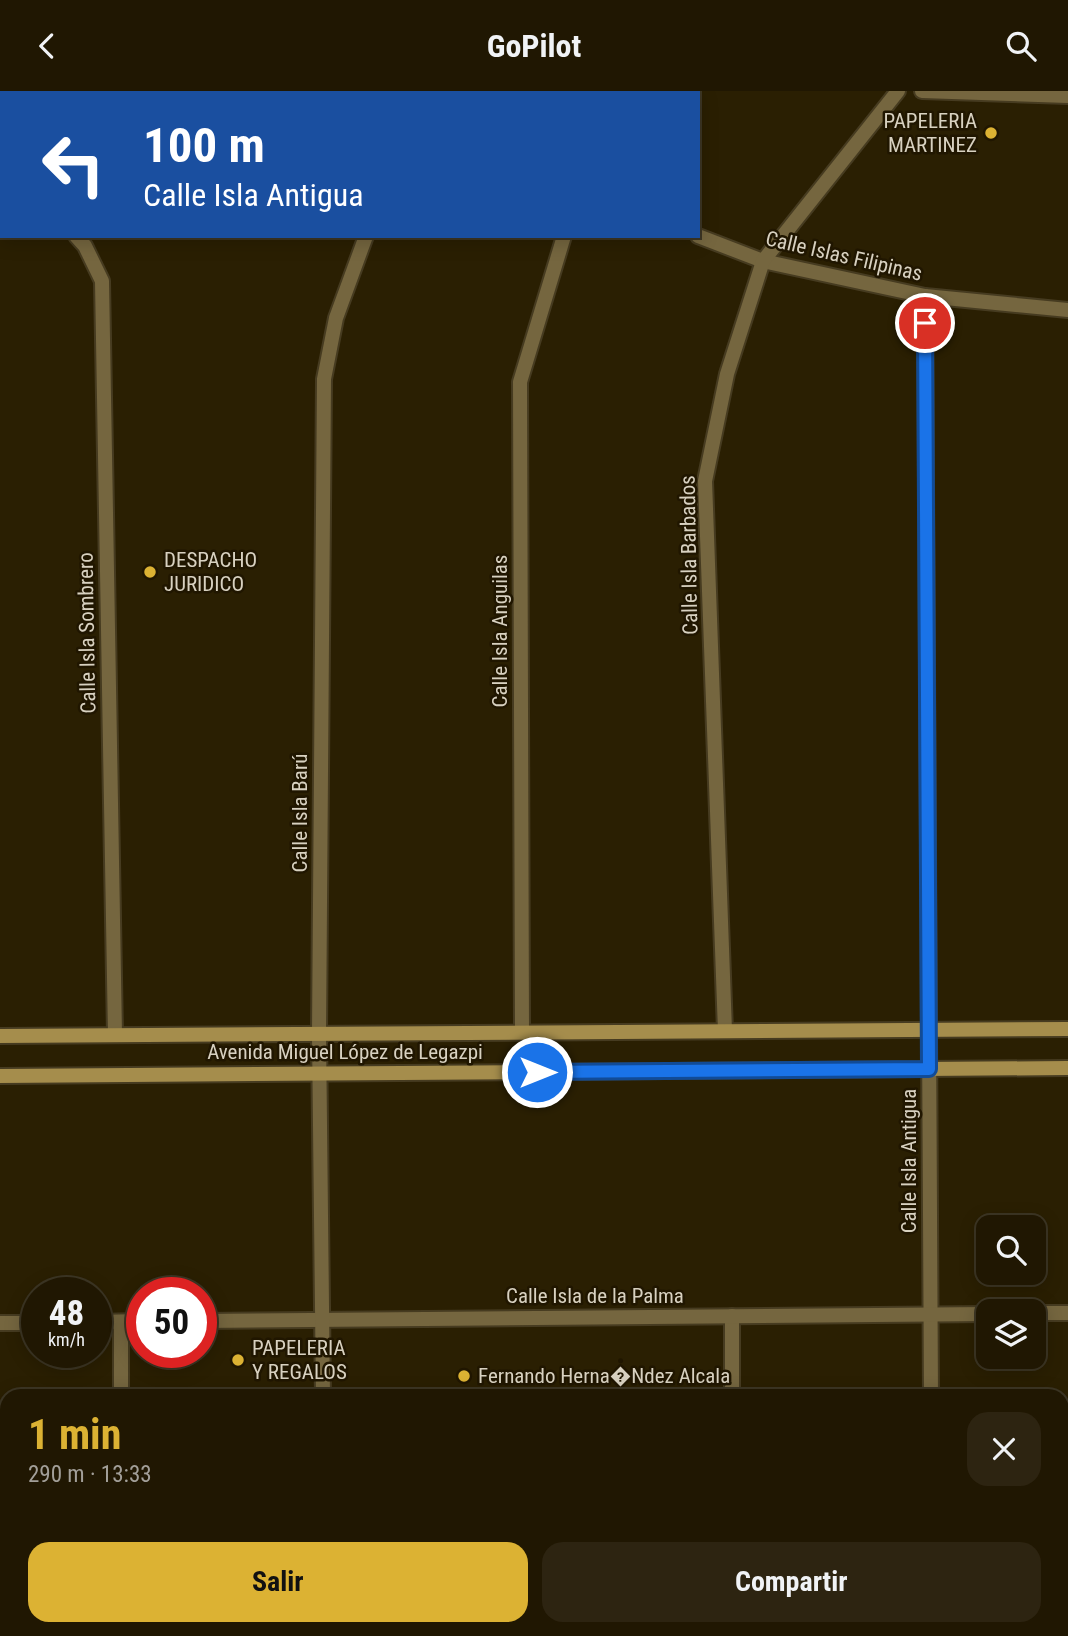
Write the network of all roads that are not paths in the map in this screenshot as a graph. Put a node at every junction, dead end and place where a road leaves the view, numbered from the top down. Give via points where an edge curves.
1 (898, 91) edge
2 (922, 91) edge
3 (1068, 96) edge
4 (700, 237) edge
5 (78, 238) edge
6 (365, 238) edge
7 (563, 238) edge
8 (763, 261) junction
9 (925, 296) junction
10 (1068, 310) edge
11 (1068, 1028) edge
12 (928, 1029) junction
13 (724, 1031) junction
14 (522, 1032) junction
15 (319, 1034) junction
16 (115, 1035) junction
17 (0, 1037) edge
18 (1068, 1068) edge
19 (929, 1069) junction
20 (321, 1073) junction
21 (0, 1076) edge
22 (1068, 1313) edge
23 (976, 1314) edge
24 (1046, 1314) edge
25 (931, 1315) junction
26 (732, 1316) junction
27 (322, 1319) junction
28 (217, 1321) edge
29 (21, 1322) edge
30 (112, 1322) edge
31 (121, 1322) junction
32 (126, 1322) edge
33 (0, 1323) edge
34 (121, 1389) edge
35 (323, 1389) edge
36 (732, 1389) edge
37 (931, 1389) edge

1 - 8 street, Calle Isla Barbados
2 - 3 street
4 - 8 street, Calle Islas Filipinas
5 - 16 street, Calle Isla Sombrero via 102,281
6 - 15 street, Calle Isla Barú via 336,318 324,379
7 - 14 street, Calle Isla Anguilas via 520,382
8 - 9 street, Calle Islas Filipinas
8 - 13 street, Calle Isla Barbados via 727,374 705,481
9 - 10 street, Calle Islas Filipinas
9 - 12 street, Calle Isla Antigua
11 - 12 main road, Avenida Miguel López de Legazpi
12 - 13 main road, Avenida Miguel López de Legazpi
12 - 19 street, Calle Isla Antigua
13 - 14 main road, Avenida Miguel López de Legazpi
14 - 15 main road, Avenida Miguel López de Legazpi
15 - 16 main road, Avenida Miguel López de Legazpi
15 - 20 street, Calle Isla Barú
16 - 17 main road, Avenida Miguel López de Legazpi
18 - 19 main road, Avenida Miguel López de Legazpi
19 - 20 main road, Avenida Miguel López de Legazpi
19 - 25 street, Calle Isla Antigua
20 - 21 main road, Avenida Miguel López de Legazpi
20 - 27 street, Calle Isla Barú
22 - 24 street
23 - 25 street, Calle Isla de la Palma
25 - 26 street, Calle Isla de la Palma
25 - 37 street, Calle Isla Antigua
26 - 27 street, Calle Isla de la Palma
26 - 36 street
27 - 28 street, Calle Isla de la Palma
27 - 35 street, Calle Isla Barú
29 - 33 street
30 - 31 street
31 - 32 street
31 - 34 street

